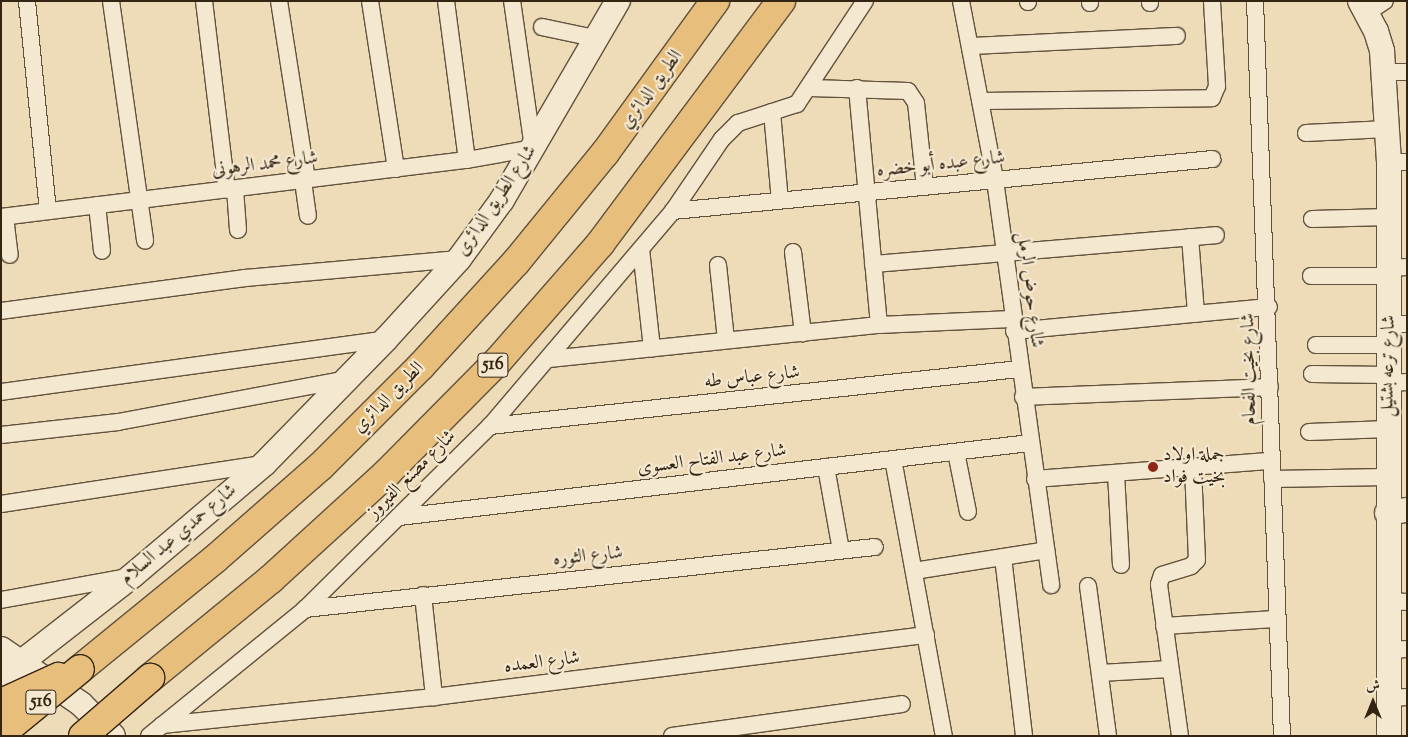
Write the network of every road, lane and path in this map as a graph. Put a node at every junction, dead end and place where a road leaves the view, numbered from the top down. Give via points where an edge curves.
1 (28, 1) edge
2 (111, 1) edge
3 (204, 1) edge
4 (279, 1) edge
5 (370, 1) edge
6 (446, 1) edge
7 (512, 1) edge
8 (618, 1) edge
9 (715, 1) edge
10 (781, 1) edge
11 (865, 1) edge
12 (961, 1) edge
13 (1212, 1) edge
14 (1255, 1) edge
15 (1371, 5) edge
16 (542, 27) dead end
17 (1177, 36) dead end
18 (594, 38) junction
19 (970, 46) junction
20 (1396, 72) edge
21 (810, 88) junction
22 (857, 88) junction
23 (981, 101) junction
24 (772, 112) junction
25 (1388, 129) junction
26 (1306, 133) dead end
27 (534, 148) junction
28 (1213, 159) dead end
29 (467, 160) junction
30 (1398, 162) edge
31 (396, 168) junction
32 (305, 180) junction
33 (994, 180) junction
34 (925, 187) junction
35 (231, 189) junction
36 (865, 193) junction
37 (140, 200) junction
38 (780, 201) junction
39 (97, 205) junction
40 (48, 211) junction
41 (673, 211) junction
42 (308, 216) dead end
43 (3, 217) edge
44 (1389, 217) junction
45 (1312, 219) dead end
46 (238, 230) dead end
47 (1216, 235) dead end
48 (1190, 237) junction
49 (145, 241) dead end
50 (641, 249) junction
51 (102, 251) dead end
52 (793, 252) dead end
53 (1004, 253) junction
54 (10, 255) dead end
55 (459, 259) junction
56 (873, 264) junction
57 (718, 265) dead end
58 (1395, 270) edge
59 (1311, 276) dead end
60 (1269, 307) junction
61 (1, 311) edge
62 (1196, 314) junction
63 (879, 325) junction
64 (1013, 325) junction
65 (1395, 331) edge
66 (803, 333) junction
67 (386, 339) junction
68 (726, 340) junction
69 (1316, 345) dead end
70 (652, 348) junction
71 (548, 358) junction
72 (1019, 368) junction
73 (1312, 374) dead end
74 (347, 379) junction
75 (1395, 380) edge
76 (1270, 388) junction
77 (1, 392) edge
78 (1023, 397) junction
79 (490, 426) junction
80 (1388, 429) junction
81 (1309, 432) dead end
82 (1, 435) edge
83 (1030, 443) junction
84 (956, 452) junction
85 (893, 459) junction
86 (1271, 461) junction
87 (264, 464) junction
88 (826, 467) junction
89 (1193, 467) junction
90 (1116, 473) junction
91 (1387, 478) junction
92 (1035, 479) junction
93 (1272, 480) junction
94 (1, 504) edge
95 (1397, 511) edge
96 (968, 512) dead end
97 (399, 517) junction
98 (875, 547) dead end
99 (841, 550) junction
100 (1046, 550) junction
101 (1003, 557) junction
102 (1120, 565) dead end
103 (914, 571) junction
104 (132, 576) junction
105 (1051, 585) dead end
106 (1088, 586) dead end
107 (423, 595) junction
108 (1, 600) edge
109 (1397, 602) edge
110 (305, 609) junction
111 (1275, 619) junction
112 (1164, 626) junction
113 (926, 635) junction
114 (1, 649) edge
115 (1397, 650) edge
116 (21, 662) junction
117 (80, 670) junction
118 (1170, 670) junction
119 (1100, 674) junction
120 (1, 678) edge
121 (434, 697) junction
122 (1398, 698) edge
123 (1, 703) edge
124 (902, 704) dead end
125 (162, 725) junction
126 (1, 734) edge
127 (84, 736) edge
128 (113, 736) edge
129 (149, 736) edge
130 (672, 736) edge
131 (944, 736) edge
132 (1024, 736) edge
133 (1108, 736) edge
134 (1180, 736) edge
135 (1282, 736) edge
136 (1389, 736) edge

1 - 40 street
2 - 37 street
3 - 35 street
4 - 32 street
5 - 31 street
6 - 29 street
7 - 27 street
8 - 18 street, شارع الطريق الدائرى
9 - 117 highway, الطريق الدائري / 516 via 605,153 516,262 421,366 307,478
10 - 127 highway, 516, bridge via 600,244 496,362 387,473 278,572
11 - 21 street
12 - 19 street, شارع حوض الرمل
13 - 23 street via 1217,86 1212,98
14 - 60 street, شارع بخيت الفحام
15 - 20 street, شارع ترعه بشتيل via 1376,31
16 - 18 street
17 - 19 street
18 - 27 street, شارع الطريق الدائرى
19 - 23 street, شارع حوض الرمل
20 - 25 street, شارع ترعه بشتيل
21 - 22 street
21 - 24 street via 797,104
22 - 34 street via 902,89 914,96
22 - 36 street
23 - 33 street, شارع حوض الرمل
24 - 38 street
24 - 41 street via 733,129
25 - 26 street
25 - 30 street, شارع ترعه بشتيل
27 - 29 street, شارع محمد الرهونى
27 - 55 street, شارع الطريق الدائرى
28 - 33 street, شارع عبده أبو خضره
29 - 31 street, شارع محمد الرهونى
30 - 44 street, شارع ترعه بشتيل
31 - 32 street, شارع محمد الرهونى
32 - 35 street, شارع محمد الرهونى
32 - 42 street
33 - 34 street, شارع عبده أبو خضره
33 - 53 street, شارع حوض الرمل
34 - 36 street, شارع عبده أبو خضره
35 - 37 street, شارع محمد الرهونى
35 - 46 street
36 - 38 street, شارع عبده أبو خضره
36 - 56 street
37 - 39 street, شارع محمد الرهونى
37 - 49 street
38 - 41 street, شارع عبده أبو خضره
39 - 40 street, شارع محمد الرهونى
39 - 51 street
40 - 43 street, شارع محمد الرهونى
41 - 50 street, شارع مصنع الفيروز
43 - 54 street
44 - 45 street
44 - 58 street, شارع ترعه بشتيل
47 - 48 street
48 - 53 street
48 - 62 street
50 - 70 street
50 - 71 street, شارع مصنع الفيروز
52 - 66 street
53 - 56 street
53 - 64 street, شارع حوض الرمل
55 - 61 street via 246,278
55 - 67 street, شارع الطريق الدائرى
56 - 63 street
57 - 68 street
58 - 59 street
58 - 65 street, شارع ترعه بشتيل
60 - 62 street
60 - 76 street, شارع بخيت الفحام
62 - 64 street
63 - 64 street
63 - 66 street
64 - 72 street, شارع حوض الرمل
65 - 69 street
65 - 75 street, شارع ترعه بشتيل
66 - 68 street
67 - 74 street, شارع الطريق الدائرى
67 - 77 street
68 - 70 street
70 - 71 street
71 - 79 street, شارع مصنع الفيروز
72 - 78 street, شارع حوض الرمل
72 - 79 street, شارع عباس طه
73 - 75 street
74 - 82 street via 118,422
74 - 87 street, شارع حمدي عبد السلام
75 - 80 street, شارع ترعه بشتيل
76 - 78 street
76 - 86 street, شارع بخيت الفحام
78 - 83 street, شارع حوض الرمل
79 - 97 street, شارع مصنع الفيروز
80 - 81 street
80 - 91 street, شارع ترعه بشتيل
83 - 84 street, شارع عبد الفتاح العسوى
83 - 92 street, شارع حوض الرمل
84 - 85 street, شارع عبد الفتاح العسوى
84 - 96 street
85 - 88 street, شارع عبد الفتاح العسوى
85 - 103 street
86 - 89 street
86 - 93 street, شارع بخيت الفحام
87 - 94 street
87 - 104 street, شارع حمدي عبد السلام
88 - 97 street, شارع عبد الفتاح العسوى
88 - 99 street
89 - 90 street
89 - 112 street via 1197,560 1191,566 1162,576 1160,592
90 - 92 street
90 - 102 street
91 - 93 street
91 - 95 street, شارع ترعه بشتيل
92 - 100 street, شارع حوض الرمل
93 - 111 street, شارع بخيت الفحام
95 - 109 street, شارع ترعه بشتيل
97 - 110 street, شارع مصنع الفيروز
98 - 99 street, شارع الثوره
99 - 107 street, شارع الثوره
100 - 101 street
100 - 105 street, شارع حوض الرمل
101 - 103 street
101 - 132 street
103 - 113 street
104 - 108 street
104 - 116 street, شارع حمدي عبد السلام
106 - 119 street
107 - 110 street, شارع الثوره
107 - 121 street
109 - 115 street, شارع ترعه بشتيل
110 - 125 street, شارع مصنع الفيروز
111 - 112 street
111 - 135 street, شارع بخيت الفحام
112 - 118 street
113 - 121 street, شارع العمده
113 - 131 street
114 - 116 street
115 - 122 street, شارع ترعه بشتيل
116 - 120 street, شارع حمدي عبد السلام
116 - 128 street via 81,704
117 - 123 highway, bridge
117 - 126 highway, الطريق الدائري / 516, bridge
118 - 119 street
118 - 134 street
119 - 133 street
121 - 125 street, شارع العمده
122 - 136 street, شارع ترعه بشتيل
124 - 130 street
125 - 129 street, شارع مصنع الفيروز

